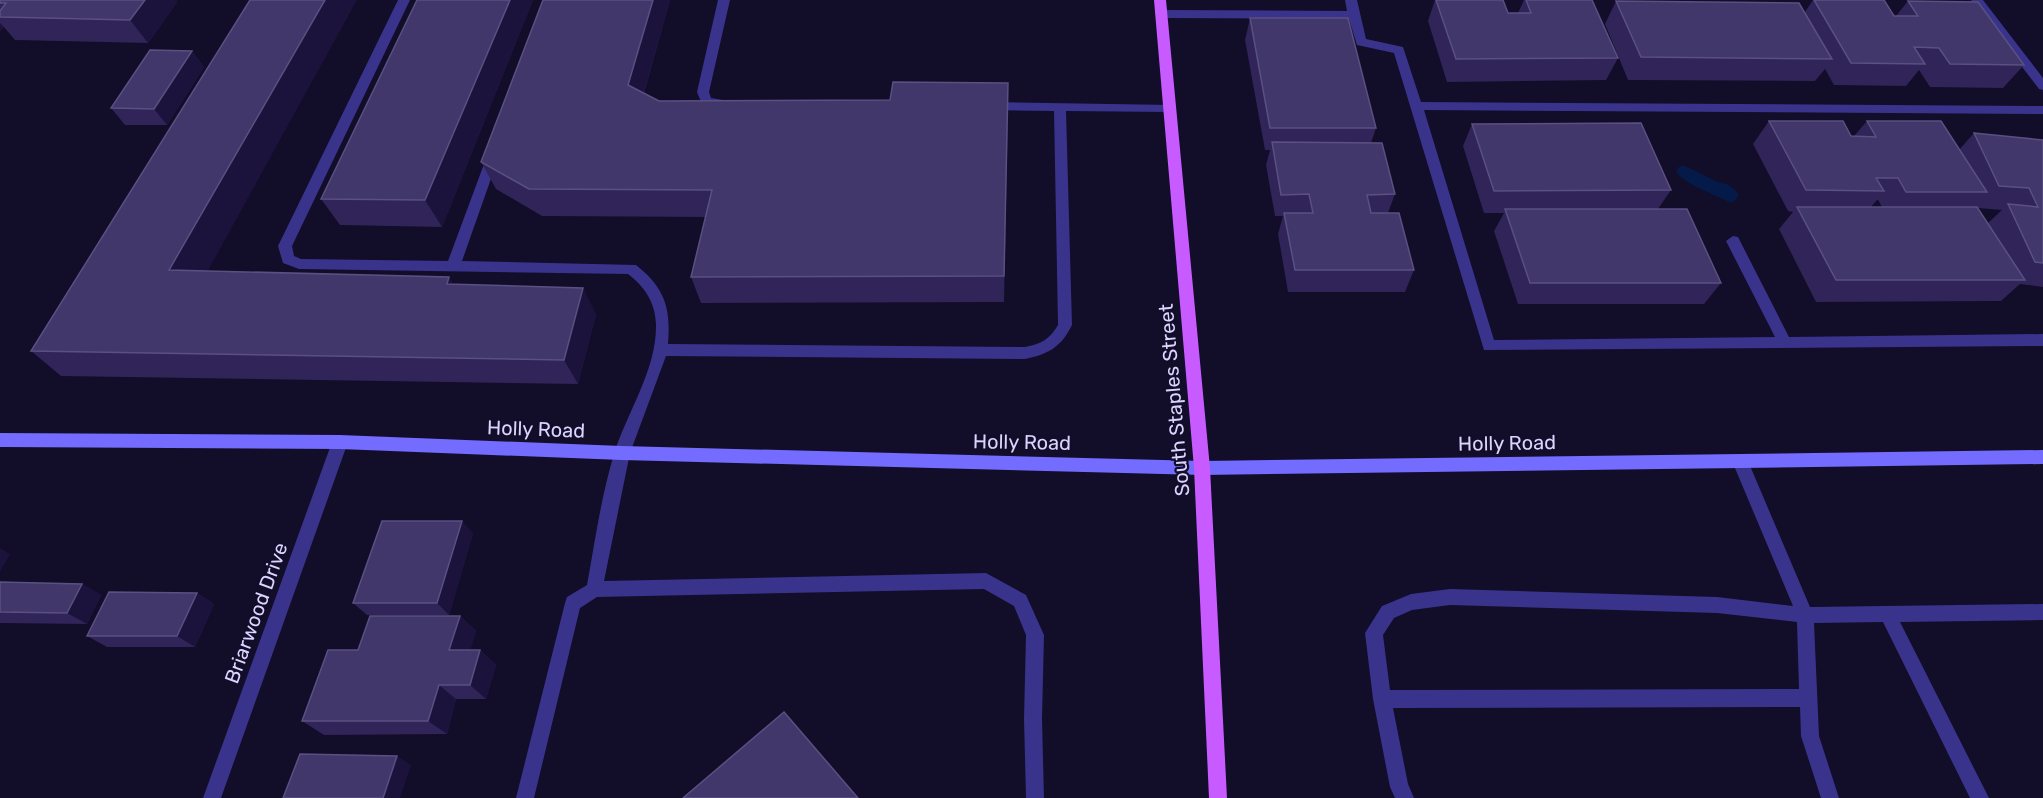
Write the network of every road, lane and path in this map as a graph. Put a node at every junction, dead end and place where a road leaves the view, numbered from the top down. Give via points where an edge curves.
1 (404, 0) edge
2 (724, 0) edge
3 (1351, 0) edge
4 (1977, 0) edge
5 (1160, 7) edge
6 (1354, 15) junction
7 (2043, 86) edge
8 (739, 104) edge
9 (971, 106) edge
10 (1416, 106) junction
11 (1060, 107) junction
12 (1169, 108) junction
13 (2043, 110) edge
14 (497, 144) edge
15 (1733, 241) dead end
16 (453, 266) junction
17 (2043, 340) edge
18 (1785, 343) junction
19 (662, 350) junction
20 (0, 440) edge
21 (340, 442) junction
22 (622, 453) junction
23 (2043, 457) edge
24 (1740, 461) junction
25 (1202, 468) junction
26 (594, 589) junction
27 (2043, 612) edge
28 (1805, 615) junction
29 (1888, 615) junction
30 (1808, 698) junction
31 (1382, 699) junction
32 (212, 798) edge
33 (525, 798) edge
34 (1035, 798) edge
35 (1218, 798) edge
36 (1405, 798) edge
37 (1830, 798) edge
38 (1980, 798) edge

1 - 16 street via 285,246 288,259 299,264
2 - 8 street via 703,92 706,101
3 - 6 street
4 - 7 street
5 - 6 street
5 - 12 main road, South Staples Street
6 - 10 street via 1361,42 1399,50
9 - 11 street
10 - 13 street
10 - 18 street via 1489,346
11 - 12 street
11 - 19 street via 1065,325 1059,338 1045,349
12 - 25 main road, South Staples Street
14 - 16 street
15 - 18 street
16 - 19 street via 631,269 648,283 658,300 663,319
17 - 18 street
19 - 22 street
20 - 21 main road, Holly Road
21 - 22 main road, Holly Road
21 - 32 street, Briarwood Drive
22 - 25 main road, Holly Road
22 - 26 street
23 - 24 main road, Holly Road
24 - 25 main road, Holly Road
24 - 28 street
25 - 35 main road, South Staples Street
26 - 33 street via 573,603
26 - 34 street via 986,581 1020,601 1035,634
27 - 29 street
28 - 29 street
28 - 30 street
28 - 31 street via 1717,605 1450,597 1411,602 1388,612 1374,633
29 - 38 street
30 - 31 street
30 - 37 street via 1810,736
31 - 36 street via 1399,787

